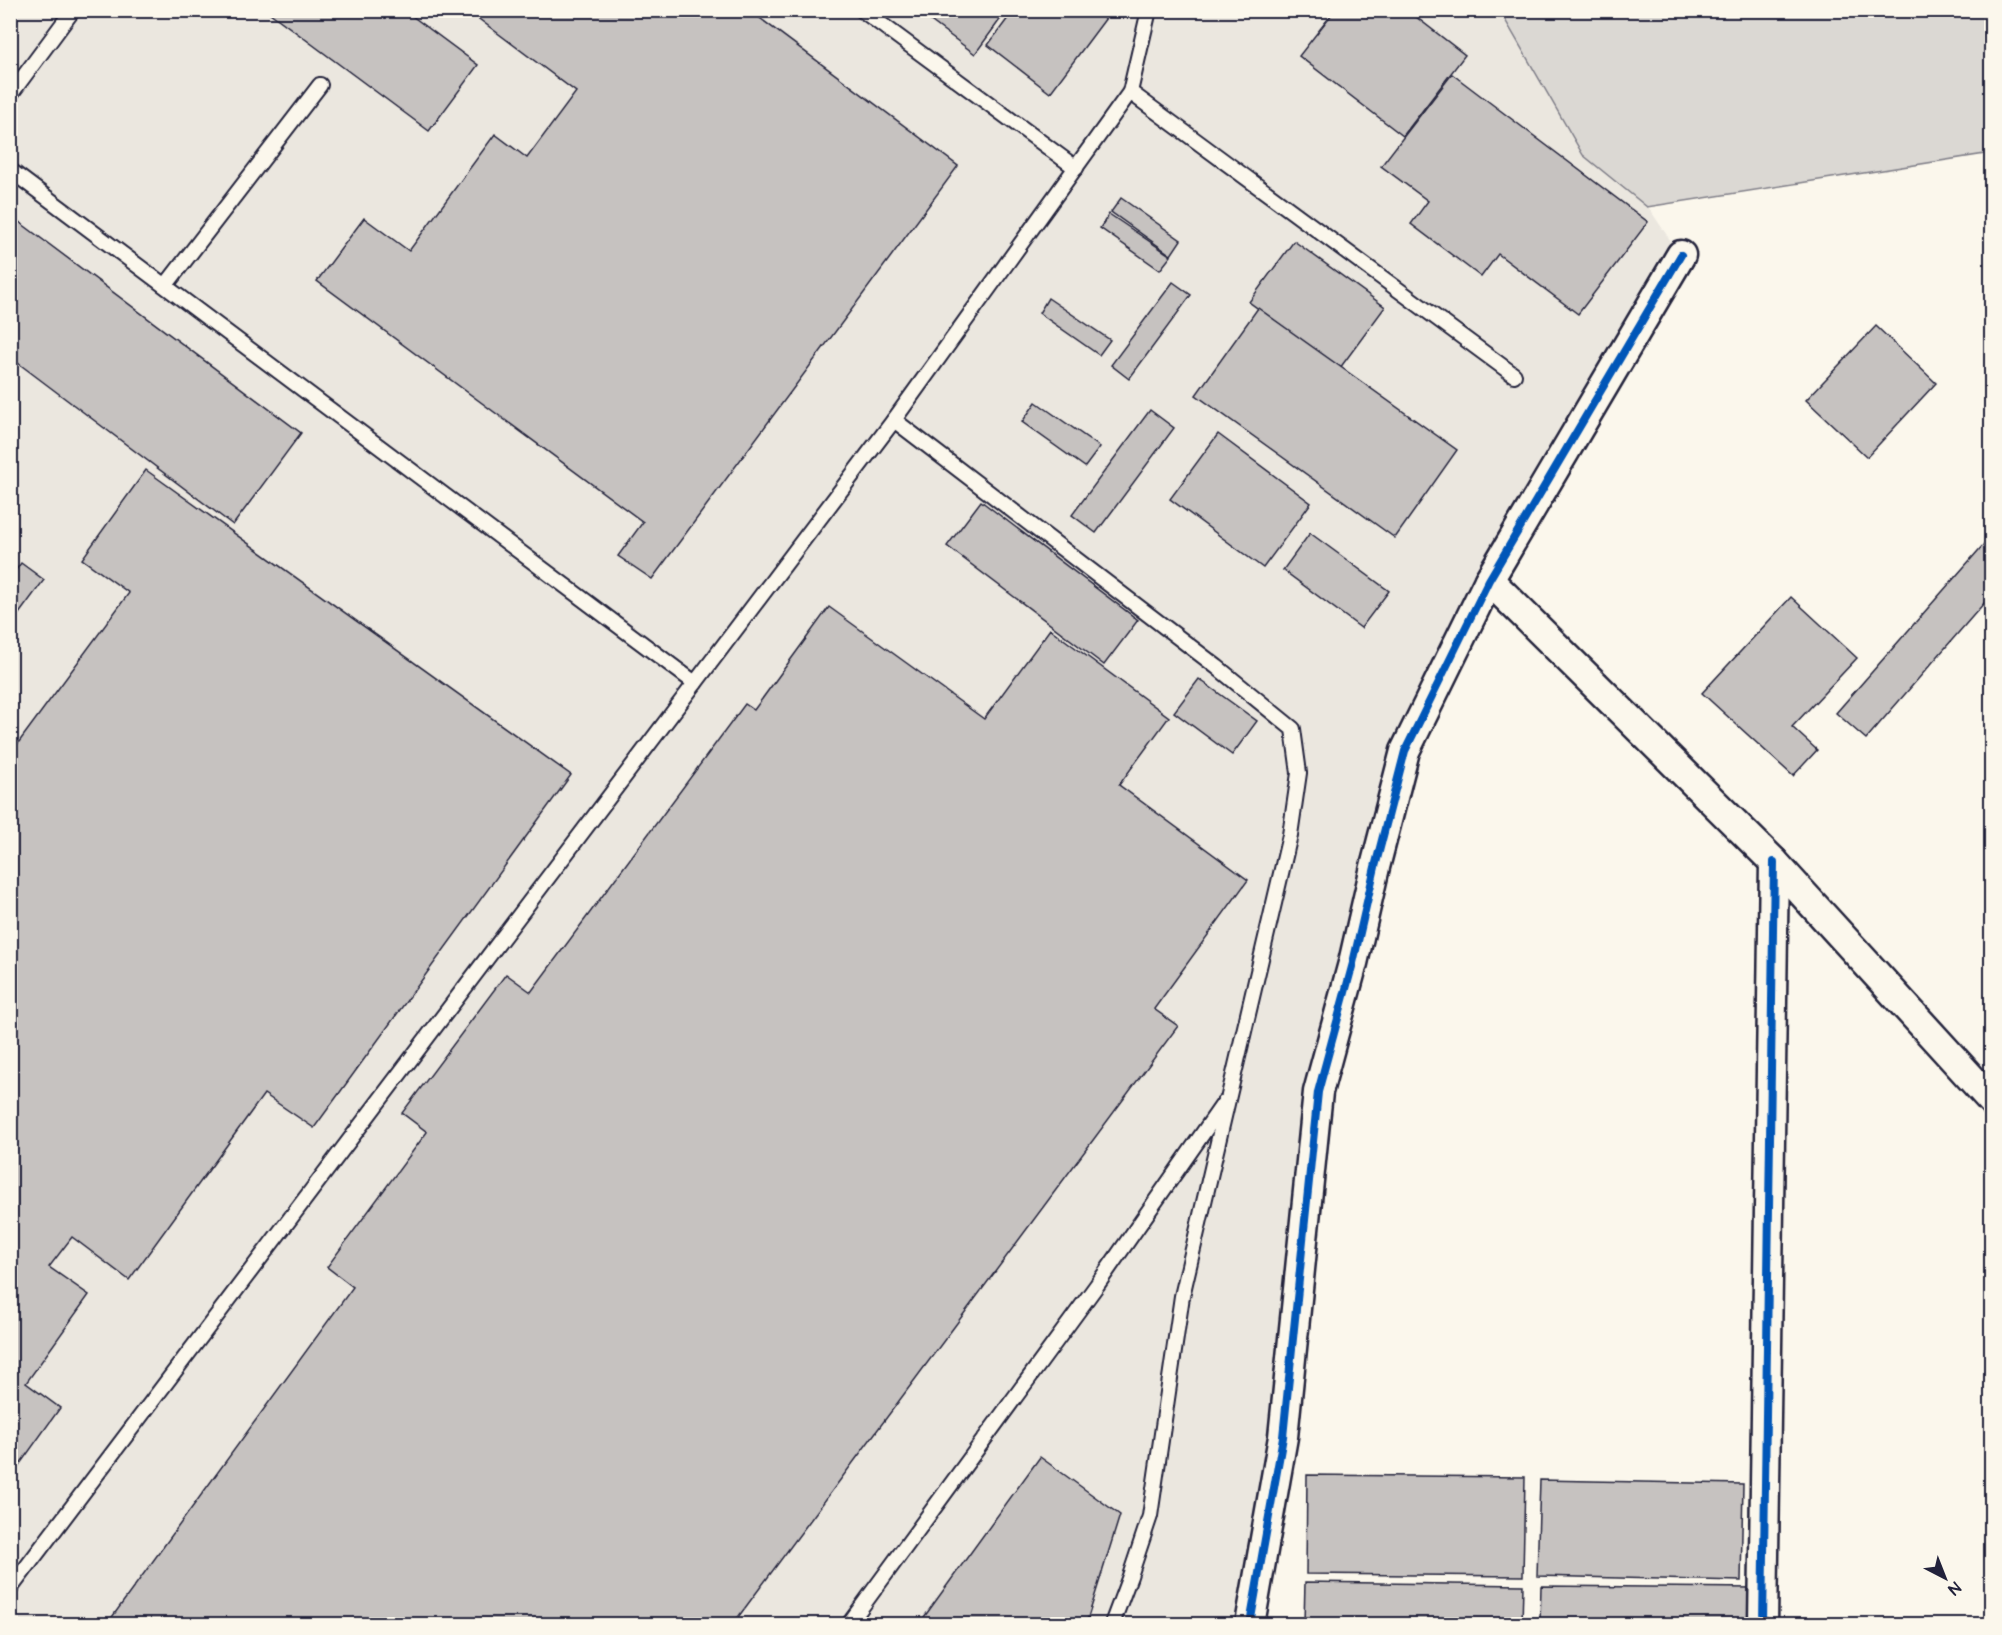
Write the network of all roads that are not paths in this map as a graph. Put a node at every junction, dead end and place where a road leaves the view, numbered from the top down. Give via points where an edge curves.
1 (73, 10) edge
2 (862, 10) edge
3 (1149, 10) edge
4 (320, 85) dead end
5 (1130, 92) junction
6 (10, 94) edge
7 (1076, 168) junction
8 (10, 170) edge
9 (1682, 255) dead end
10 (166, 285) junction
11 (1514, 375) dead end
12 (894, 420) junction
13 (1489, 580) junction
14 (695, 683) junction
15 (1774, 861) junction
16 (1229, 1096) junction
17 (1992, 1101) edge
18 (10, 1589) edge
19 (849, 1624) edge
20 (1112, 1624) edge
21 (1250, 1624) edge
22 (1763, 1624) edge

1 - 6 lane
2 - 7 lane
3 - 5 lane
4 - 10 lane
5 - 7 lane
5 - 11 lane
7 - 12 lane
8 - 10 lane
9 - 13 street
10 - 14 lane
12 - 14 lane
12 - 16 lane via 1293,729 1299,772 1290,835
13 - 15 street
13 - 21 street via 1405,751 1318,1092 1283,1437
14 - 18 lane
15 - 17 street
15 - 22 street
16 - 19 lane via 1097,1285
16 - 20 lane via 1182,1296 1150,1516

